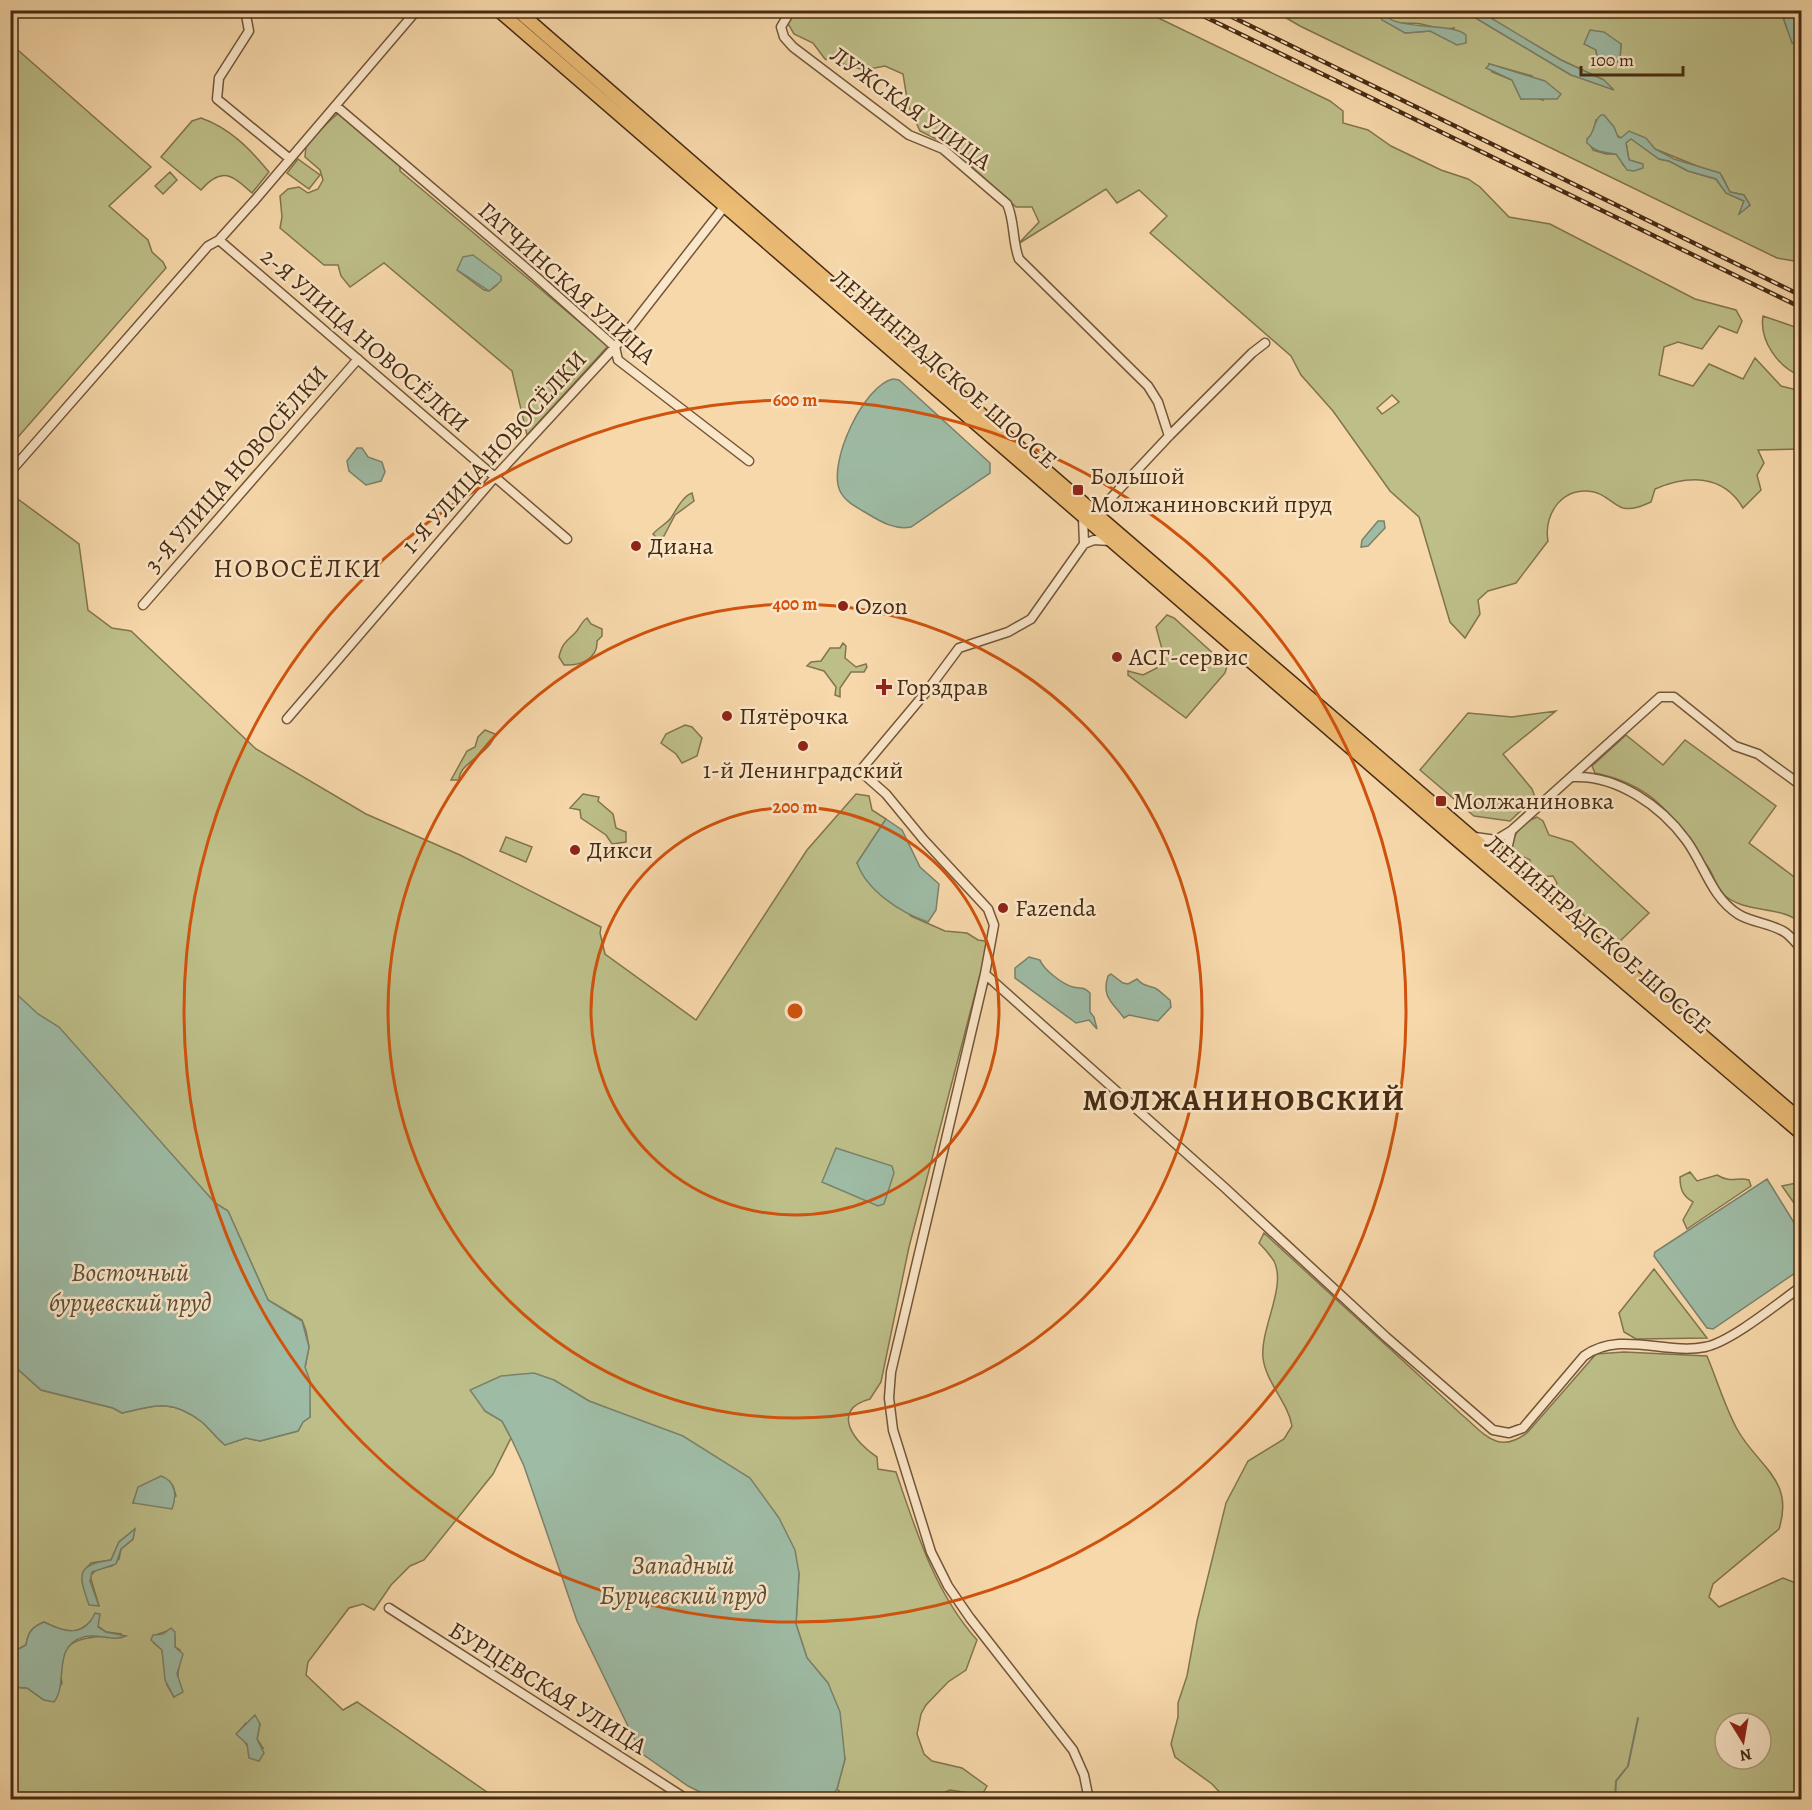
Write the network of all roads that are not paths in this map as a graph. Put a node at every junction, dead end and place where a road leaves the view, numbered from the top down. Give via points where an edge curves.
1 (245, 10) edge
2 (417, 10) edge
3 (498, 10) edge
4 (517, 10) edge
5 (790, 10) edge
6 (336, 106) junction
7 (290, 159) junction
8 (724, 207) junction
9 (219, 240) junction
10 (1265, 343) dead end
11 (615, 347) junction
12 (358, 359) junction
13 (1168, 435) junction
14 (749, 460) dead end
15 (11, 471) edge
16 (495, 477) junction
17 (1096, 514) junction
18 (1083, 517) junction
19 (567, 539) dead end
20 (1110, 541) junction
21 (1084, 544) junction
22 (143, 605) dead end
23 (287, 719) dead end
24 (1574, 777) junction
25 (1802, 786) edge
26 (1511, 831) junction
27 (1467, 834) junction
28 (1520, 879) junction
29 (1802, 949) edge
30 (986, 974) junction
31 (1802, 1120) edge
32 (1802, 1134) edge
33 (1802, 1286) edge
34 (389, 1608) dead end
35 (687, 1800) edge
36 (1089, 1800) edge

1 - 7 street via 249,31 219,78 217,99
2 - 6 street
3 - 8 highway, ЛЕНИНГРАДСКОЕ ШОССЕ
4 - 17 highway, ЛЕНИНГРАДСКОЕ ШОССЕ
5 - 13 street, ЛУЖСКАЯ УЛИЦА via 781,27 793,47 909,135 943,149 1007,204 1019,259 1148,386 1158,402
6 - 7 street
6 - 11 street, ГАТЧИНСКАЯ УЛИЦА
7 - 9 street
8 - 11 street, 1-Я УЛИЦА НОВОСЁЛКИ
8 - 18 highway, ЛЕНИНГРАДСКОЕ ШОССЕ
9 - 12 street, 2-Я УЛИЦА НОВОСЁЛКИ
9 - 15 street via 208,246
10 - 13 street
11 - 14 street, ГАТЧИНСКАЯ УЛИЦА via 618,360
11 - 16 street, 1-Я УЛИЦА НОВОСЁЛКИ
12 - 16 street, 2-Я УЛИЦА НОВОСЁЛКИ
12 - 22 street, 3-Я УЛИЦА НОВОСЁЛКИ
13 - 17 street
16 - 19 street, 2-Я УЛИЦА НОВОСЁЛКИ
16 - 23 street, 1-Я УЛИЦА НОВОСЁЛКИ
17 - 27 highway, ЛЕНИНГРАДСКОЕ ШОССЕ
18 - 20 highway, ЛЕНИНГРАДСКОЕ ШОССЕ
18 - 21 street
20 - 21 street
20 - 32 highway, ЛЕНИНГРАДСКОЕ ШОССЕ
21 - 30 street via 1031,619 1008,632 959,648 860,771 886,794 988,909 994,925
24 - 25 street via 1654,701 1667,696 1674,697 1736,746 1758,754
24 - 26 street
24 - 29 street via 1588,776 1623,786 1654,807 1686,840 1713,889 1738,914 1785,932
26 - 27 street via 1503,838 1489,840
26 - 28 street via 1506,854
27 - 28 highway, ЛЕНИНГРАДСКОЕ ШОССЕ
28 - 31 highway, ЛЕНИНГРАДСКОЕ ШОССЕ
30 - 33 street via 1493,1430 1509,1433 1523,1428 1596,1347 1705,1347 1725,1339
30 - 36 street via 891,1372 893,1431 931,1552 948,1586 1073,1750
34 - 35 street, БУРЦЕВСКАЯ УЛИЦА

